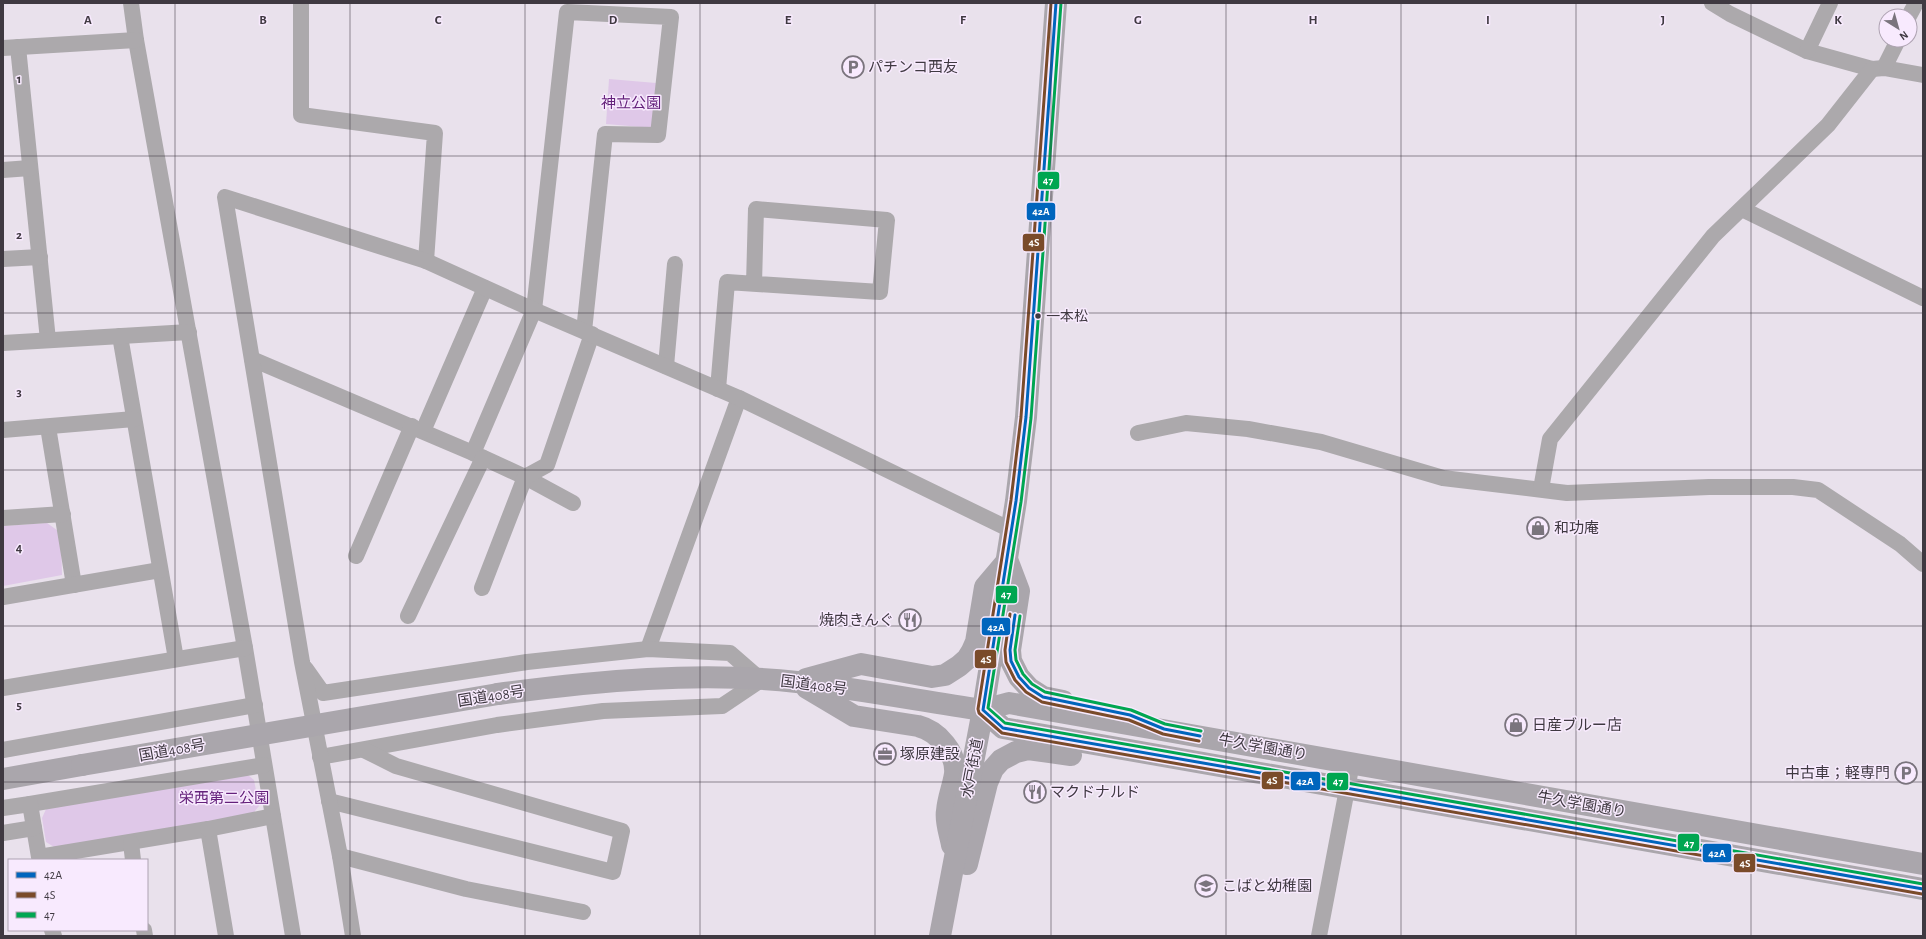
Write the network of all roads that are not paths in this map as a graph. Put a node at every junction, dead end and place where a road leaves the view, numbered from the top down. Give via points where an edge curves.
1 (131, 3) edge
2 (301, 3) edge
3 (1056, 3) edge
4 (1712, 3) edge
5 (1830, 3) edge
6 (1732, 8) edge
7 (136, 40) junction
8 (10, 48) edge
9 (1892, 48) edge
10 (1807, 51) junction
11 (1878, 69) junction
12 (1923, 75) edge
13 (30, 168) junction
14 (3, 170) edge
15 (1742, 209) junction
16 (40, 257) junction
17 (3, 259) edge
18 (426, 261) junction
19 (675, 264) dead end
20 (754, 284) junction
21 (485, 288) junction
22 (1923, 298) edge
23 (534, 310) junction
24 (189, 332) junction
25 (588, 332) junction
26 (120, 336) junction
27 (48, 340) junction
28 (3, 342) edge
29 (252, 359) junction
30 (666, 366) junction
31 (718, 389) junction
32 (739, 398) junction
33 (134, 419) junction
34 (48, 428) junction
35 (418, 429) junction
36 (3, 430) edge
37 (1138, 433) dead end
38 (478, 455) junction
39 (525, 477) junction
40 (1541, 489) junction
41 (573, 503) dead end
42 (63, 514) junction
43 (3, 518) edge
44 (1011, 530) junction
45 (356, 556) dead end
46 (1007, 560) junction
47 (1923, 564) edge
48 (160, 570) junction
49 (74, 585) junction
50 (482, 588) dead end
51 (3, 597) edge
52 (408, 616) dead end
53 (245, 648) junction
54 (648, 648) junction
55 (176, 659) junction
56 (302, 662) junction
57 (761, 680) junction
58 (797, 682) junction
59 (3, 688) edge
60 (255, 705) junction
61 (983, 710) junction
62 (1164, 729) junction
63 (3, 750) edge
64 (364, 750) junction
65 (1150, 756) junction
66 (320, 757) junction
67 (1352, 763) junction
68 (264, 766) junction
69 (3, 779) edge
70 (1348, 788) junction
71 (329, 801) junction
72 (30, 804) junction
73 (3, 808) edge
74 (273, 816) junction
75 (34, 828) junction
76 (208, 829) junction
77 (3, 834) edge
78 (131, 843) junction
79 (340, 856) junction
80 (954, 856) junction
81 (39, 859) edge
82 (133, 859) edge
83 (1923, 864) edge
84 (1923, 889) edge
85 (946, 904) junction
86 (583, 912) dead end
87 (226, 936) edge
88 (293, 936) edge
89 (353, 936) edge
90 (940, 936) edge
91 (1319, 936) edge

1 - 7 street
2 - 18 street via 301,115 435,133
3 - 44 highway, 水戸街道 via 1026,416
4 - 6 street
5 - 10 street
6 - 10 street
7 - 8 street
7 - 24 street
8 - 13 street
9 - 11 street
10 - 11 street
11 - 12 street
11 - 15 street via 1828,125
13 - 14 street
13 - 16 street
15 - 22 street
15 - 40 street via 1713,236 1550,439
16 - 17 street
16 - 27 street
18 - 21 street
18 - 29 street via 225,197
19 - 30 street
20 - 20 street via 880,292 887,220 756,209
20 - 31 street via 727,282
21 - 23 street
21 - 35 street
23 - 25 street
23 - 25 street via 567,12 671,17 658,135 605,134
23 - 38 street
24 - 26 street
24 - 53 street
25 - 30 street
25 - 39 street via 547,464
26 - 27 street
26 - 33 street
27 - 28 street
29 - 35 street
29 - 56 street
30 - 31 street
31 - 32 street
32 - 44 street
32 - 54 street
33 - 34 street
33 - 48 street
34 - 36 street
34 - 42 street
35 - 38 street
35 - 45 street
37 - 40 street via 1186,423 1248,429 1321,442 1443,478
38 - 39 street
38 - 52 street
39 - 41 street
39 - 50 street
40 - 47 street via 1567,493 1709,487 1793,487 1818,490 1900,544
42 - 43 street
42 - 49 street
44 - 46 highway, 水戸街道
46 - 58 highway via 985,587 976,642 968,659 944,675 932,677 862,664
46 - 61 highway, 水戸街道
46 - 62 highway via 1019,591 1010,650 1011,661 1029,688 1043,697 1130,715
48 - 49 street
48 - 55 street
49 - 51 street
53 - 55 street
53 - 60 street
54 - 56 street via 527,662 323,693
54 - 57 street via 730,653
55 - 59 street
56 - 66 street
57 - 58 highway, 国道408号
57 - 64 street via 722,706 595,712 496,724
57 - 69 highway, 国道408号, bridge via 713,678 557,686
58 - 61 highway, 国道408号
58 - 80 highway via 854,716 929,728 936,734 947,748 955,768 946,812
60 - 63 street
60 - 68 street
61 - 62 highway, 牛久学園通り via 1009,703
61 - 65 highway, 牛久学園通り via 1003,728
61 - 80 highway, 水戸街道
62 - 67 highway, 牛久学園通り
64 - 66 street
64 - 71 street via 396,766 622,831 613,872
65 - 70 highway, 牛久学園通り
65 - 85 highway via 1120,762 1028,750 1016,752 1001,760 993,769 987,783 959,893
66 - 71 street
67 - 70 street
67 - 83 highway, 牛久学園通り
68 - 72 street
68 - 74 street
70 - 84 highway, 牛久学園通り
70 - 91 street
71 - 79 street
72 - 73 street
72 - 75 street
74 - 76 street
74 - 88 street
75 - 77 street
75 - 81 street
76 - 78 street
76 - 87 street
78 - 81 street
78 - 82 street
79 - 86 street via 466,890
79 - 89 street
80 - 85 highway, 水戸街道
85 - 90 highway, 水戸街道

